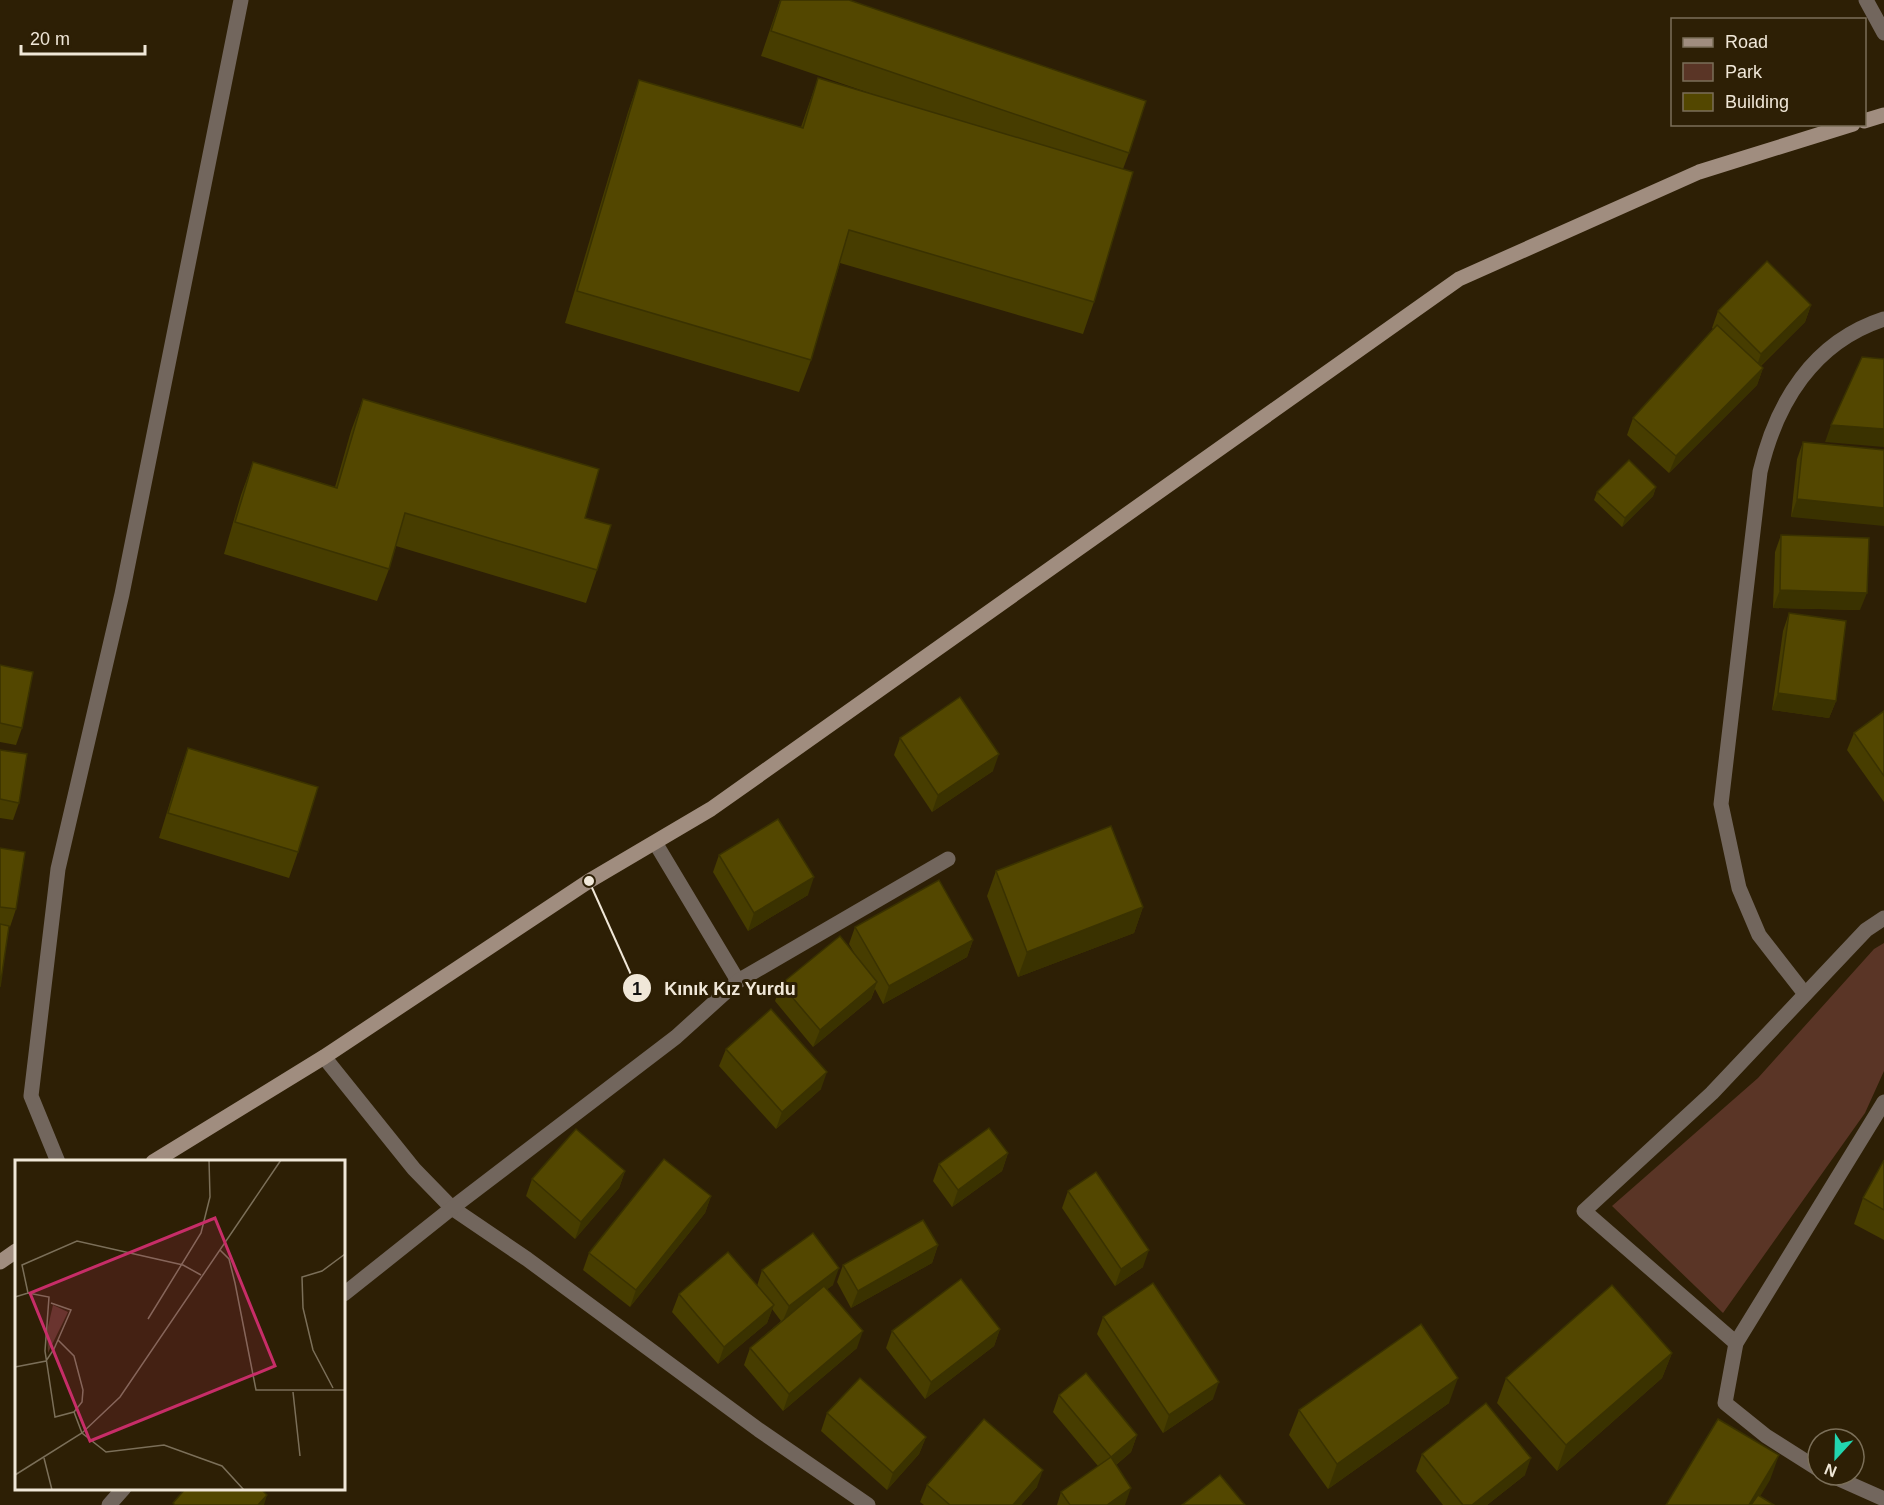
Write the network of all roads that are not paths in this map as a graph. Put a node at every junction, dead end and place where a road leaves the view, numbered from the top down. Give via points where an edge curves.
1 (241, 0) edge
2 (1866, 0) edge
3 (1884, 33) edge
4 (1884, 115) edge
5 (1866, 120) edge
6 (1847, 126) edge
7 (1884, 319) edge
8 (656, 844) junction
9 (948, 859) dead end
10 (1884, 918) edge
11 (738, 981) junction
12 (1805, 994) junction
13 (324, 1057) junction
14 (1884, 1102) edge
15 (58, 1160) edge
16 (155, 1160) edge
17 (452, 1208) junction
18 (15, 1252) edge
19 (0, 1262) edge
20 (345, 1293) edge
21 (1736, 1342) junction
22 (1806, 1461) edge
23 (1857, 1487) edge
24 (121, 1490) edge
25 (1884, 1499) edge
26 (109, 1505) edge
27 (867, 1505) edge

1 - 15 street via 122,594 58,869 32,1096
2 - 3 street
4 - 5 main road
6 - 8 main road via 1699,172 1459,279 711,809
7 - 12 street via 1847,336 1827,351 1810,367 1776,416 1760,472 1721,804 1739,888 1759,935
8 - 11 street
8 - 13 main road via 589,880
9 - 11 street
10 - 12 street via 1866,930
11 - 17 street via 676,1037
12 - 21 street via 1712,1093 1584,1211
13 - 16 main road
13 - 17 street via 414,1169
14 - 21 street
17 - 20 street
17 - 27 street
18 - 19 main road
21 - 22 street via 1725,1403
23 - 25 street
24 - 26 street

